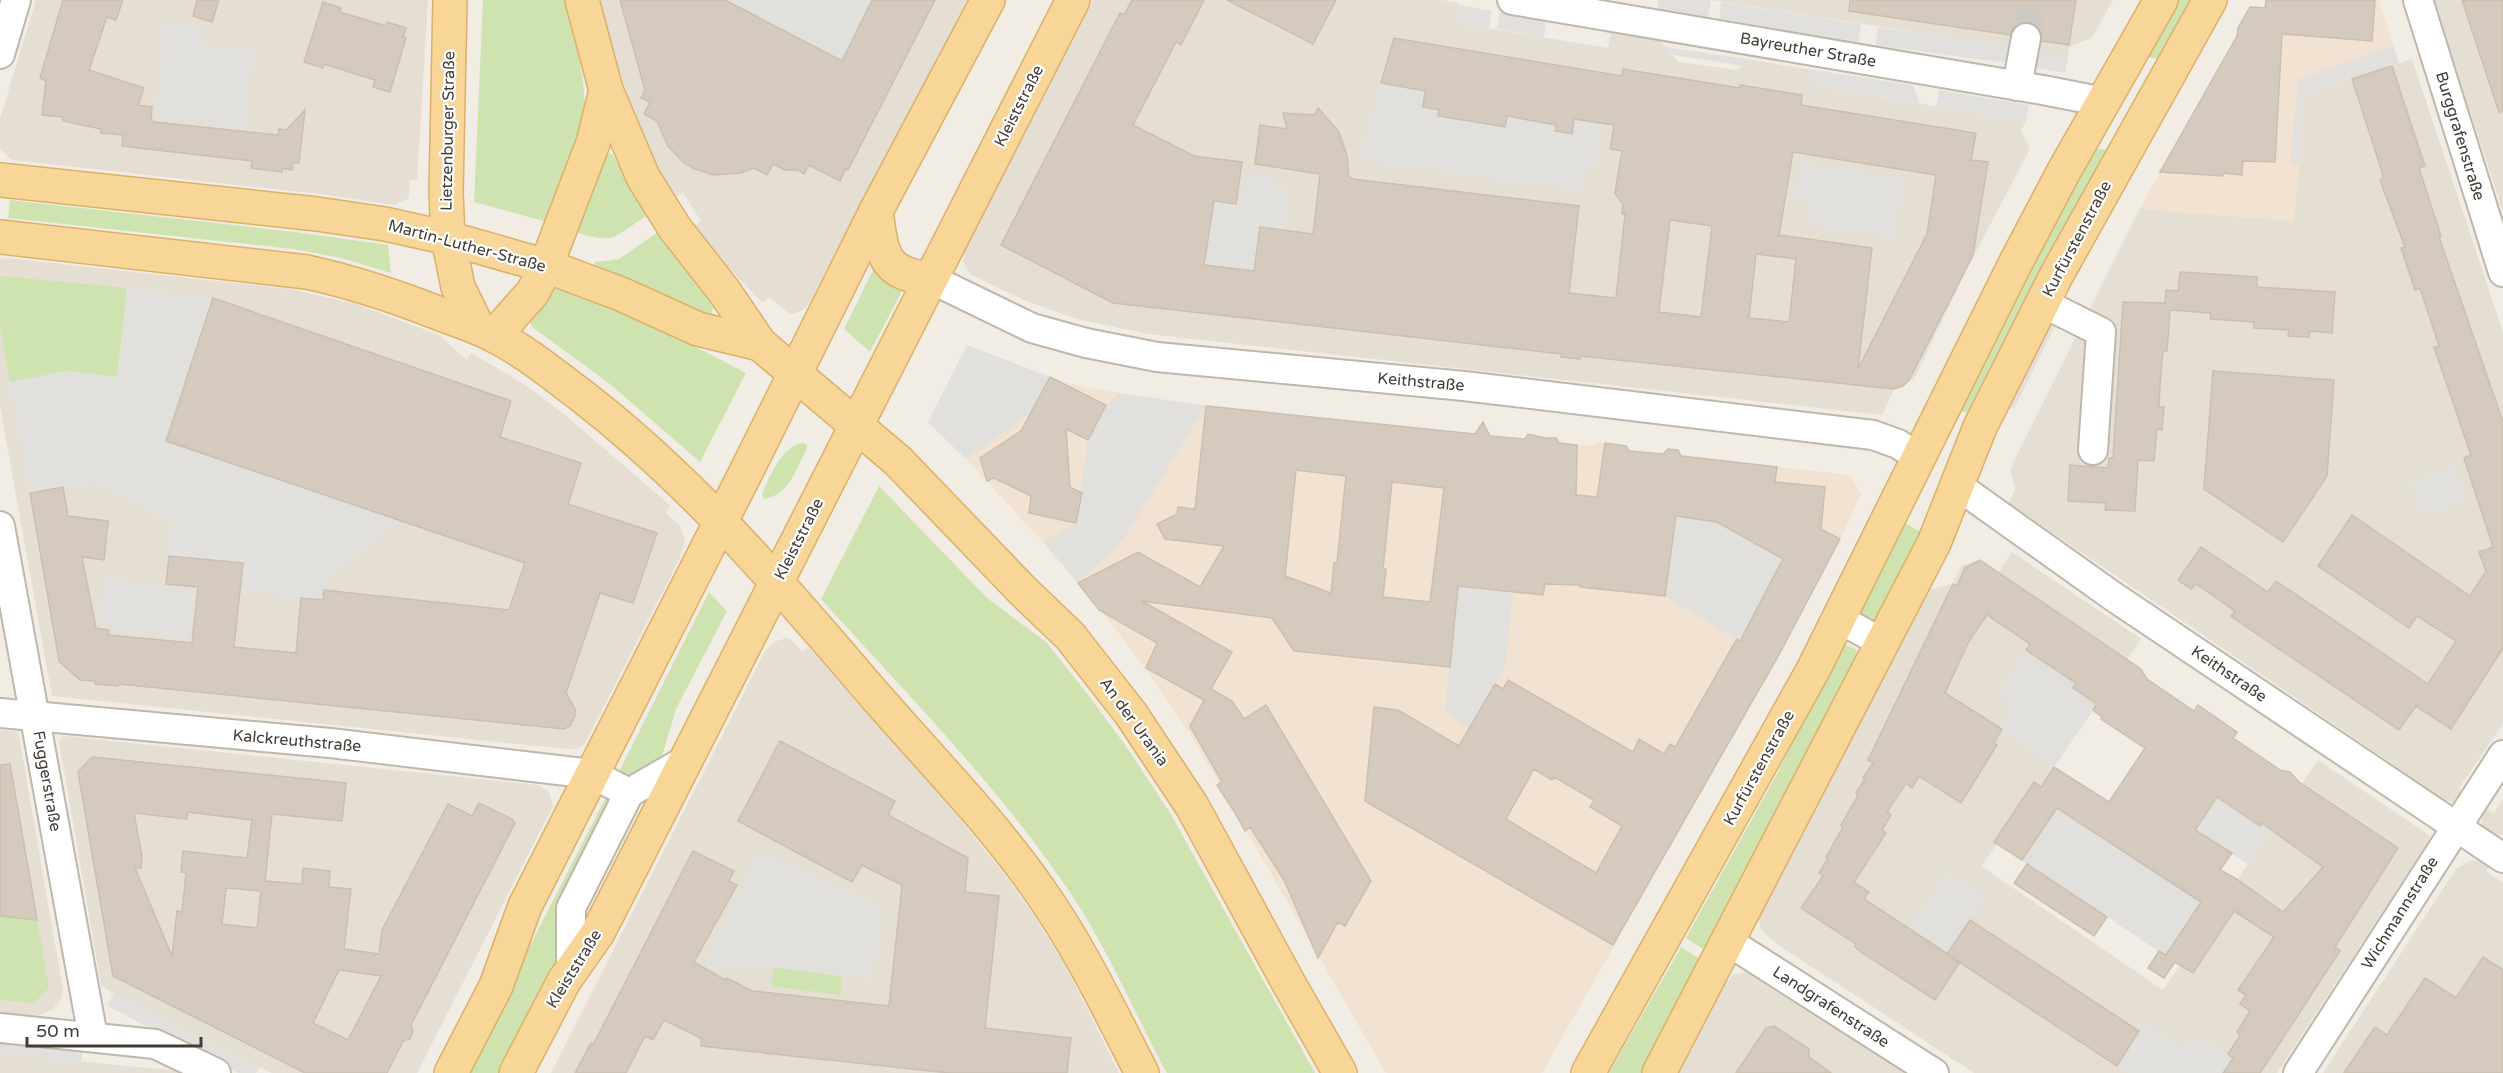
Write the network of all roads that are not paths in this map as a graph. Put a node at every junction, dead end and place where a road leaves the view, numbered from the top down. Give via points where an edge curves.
1 (16, 0) edge
2 (450, 0) edge
3 (582, 0) edge
4 (988, 0) edge
5 (1073, 0) edge
6 (1512, 0) edge
7 (2162, 0) edge
8 (2210, 0) edge
9 (2418, 0) edge
10 (2026, 38) tunnel mouth
11 (0, 54) edge
12 (2017, 86) junction
13 (606, 90) junction
14 (2104, 102) junction
15 (2147, 110) junction
16 (0, 180) edge
17 (876, 211) junction
18 (0, 237) edge
19 (448, 238) junction
20 (546, 266) junction
21 (2503, 272) edge
22 (931, 279) junction
23 (2043, 303) junction
24 (486, 332) junction
25 (760, 344) junction
26 (796, 373) junction
27 (858, 425) junction
28 (2093, 450) dead end
29 (1918, 457) junction
30 (1958, 486) junction
31 (722, 521) junction
32 (0, 526) edge
33 (777, 583) junction
34 (1839, 619) junction
35 (1883, 643) junction
36 (0, 713) edge
37 (35, 717) junction
38 (2503, 755) edge
39 (686, 760) junction
40 (592, 774) junction
41 (629, 793) junction
42 (2456, 825) junction
43 (2503, 858) edge
44 (1729, 942) junction
45 (571, 968) junction
46 (0, 1028) edge
47 (93, 1037) junction
48 (216, 1073) edge
49 (451, 1073) edge
50 (516, 1073) edge
51 (1142, 1073) edge
52 (1340, 1073) edge
53 (1588, 1073) edge
54 (1659, 1073) edge
55 (1934, 1073) edge
56 (2298, 1073) edge

1 - 11 street
2 - 19 main road, Lietzenburger Straße
3 - 13 main road
4 - 17 main road
5 - 22 main road, Kleiststraße
6 - 12 street, Bayreuther Straße
7 - 14 main road, Kurfürstenstraße
8 - 15 main road, Kurfürstenstraße
9 - 21 street, Burggrafenstraße
10 - 12 street
12 - 14 street, Bayreuther Straße
13 - 20 main road via 593,143
13 - 25 main road via 660,207
14 - 15 main road
14 - 29 main road, Kurfürstenstraße
15 - 23 main road, Kurfürstenstraße
16 - 19 main road, Martin-Luther-Straße via 317,214
17 - 22 main road via 886,258 905,275
17 - 26 main road
18 - 24 main road via 307,272 390,294
19 - 20 main road, Martin-Luther-Straße
19 - 24 main road, Lietzenburger Straße via 458,287
20 - 24 main road via 532,292
20 - 25 main road, Martin-Luther-Straße via 698,329
22 - 27 main road, Kleiststraße
22 - 29 street, Keithstraße via 1032,328 1157,357 1464,386 1873,435
23 - 28 street via 2101,332
23 - 30 main road, Kurfürstenstraße via 1980,427
24 - 31 main road via 554,375 606,415
25 - 26 main road, Martin-Luther-Straße
26 - 27 main road, Martin-Luther-Straße
26 - 31 main road
27 - 33 main road, Kleiststraße
27 - 52 main road, An der Urania via 898,460 1070,636 1131,714 1192,806
29 - 30 main road
29 - 34 main road, Kurfürstenstraße
30 - 35 main road, Kurfürstenstraße via 1941,530
30 - 42 street, Keithstraße via 2114,597
31 - 33 main road
31 - 40 main road
32 - 37 street, Fuggerstraße
33 - 39 main road, Kleiststraße
33 - 51 main road via 938,765 1040,890 1093,977
34 - 35 street
34 - 53 main road, Kurfürstenstraße
35 - 44 main road, Kurfürstenstraße
36 - 37 street, Kalckreuthstraße
37 - 40 street, Kalckreuthstraße via 330,743
37 - 47 street, Fuggerstraße
38 - 42 street, Wichmannstraße
39 - 41 street
39 - 45 main road, Kleiststraße via 597,934
40 - 41 street
40 - 49 main road via 525,906 496,986
41 - 45 street via 571,908
42 - 43 street, Keithstraße
42 - 56 street, Wichmannstraße
44 - 54 main road, Kurfürstenstraße
44 - 55 street, Landgrafenstraße
45 - 50 main road, Kleiststraße
46 - 47 street
47 - 48 street via 155,1044

